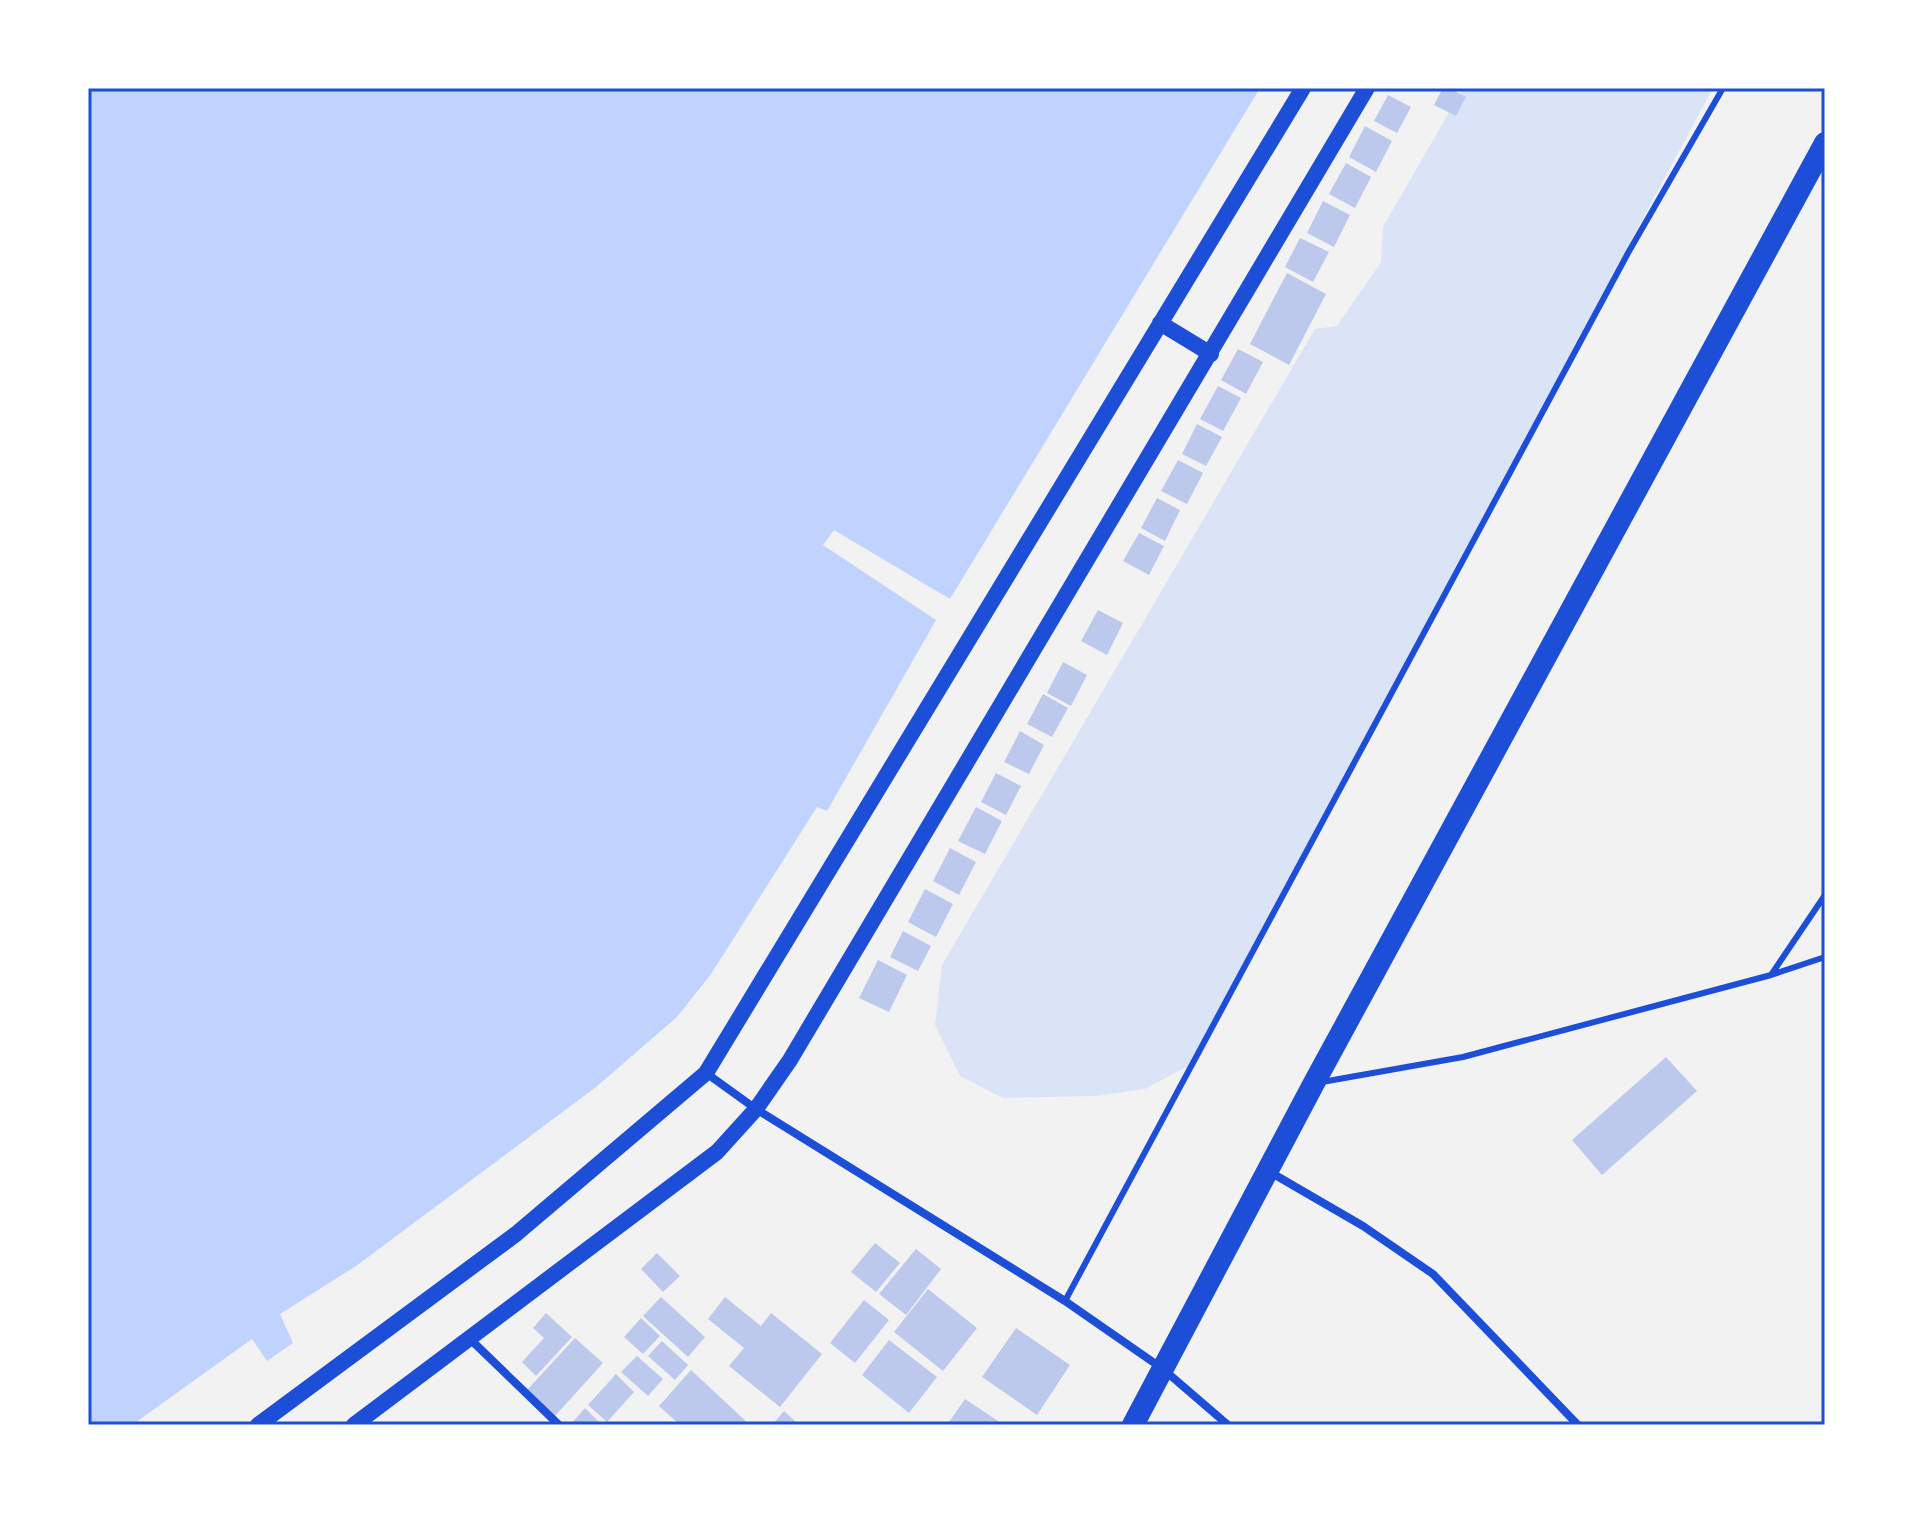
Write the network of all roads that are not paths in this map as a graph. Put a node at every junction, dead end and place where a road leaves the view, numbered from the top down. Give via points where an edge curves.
1 (1303, 88) edge
2 (1367, 88) edge
3 (1723, 88) edge
4 (1825, 143) edge
5 (1160, 323) junction
6 (1211, 354) junction
7 (1825, 895) edge
8 (1825, 957) edge
9 (1771, 975) junction
10 (706, 1073) junction
11 (1314, 1083) junction
12 (756, 1109) junction
13 (1269, 1172) junction
14 (1065, 1301) junction
15 (470, 1338) junction
16 (1163, 1369) junction
17 (258, 1425) edge
18 (354, 1425) edge
19 (559, 1425) edge
20 (1133, 1425) edge
21 (1228, 1425) edge
22 (1578, 1425) edge

1 - 5 main road
2 - 6 main road
3 - 14 lane via 1628,253
4 - 11 highway
5 - 6 main road
5 - 10 main road
6 - 12 main road
7 - 9 lane
8 - 9 lane
9 - 11 lane via 1463,1057
10 - 12 street
10 - 17 main road via 516,1234
11 - 13 highway
12 - 14 street
12 - 15 main road via 717,1152
13 - 16 highway
13 - 22 street via 1433,1274
14 - 16 street
15 - 18 main road
15 - 19 street
16 - 20 highway
16 - 21 street

